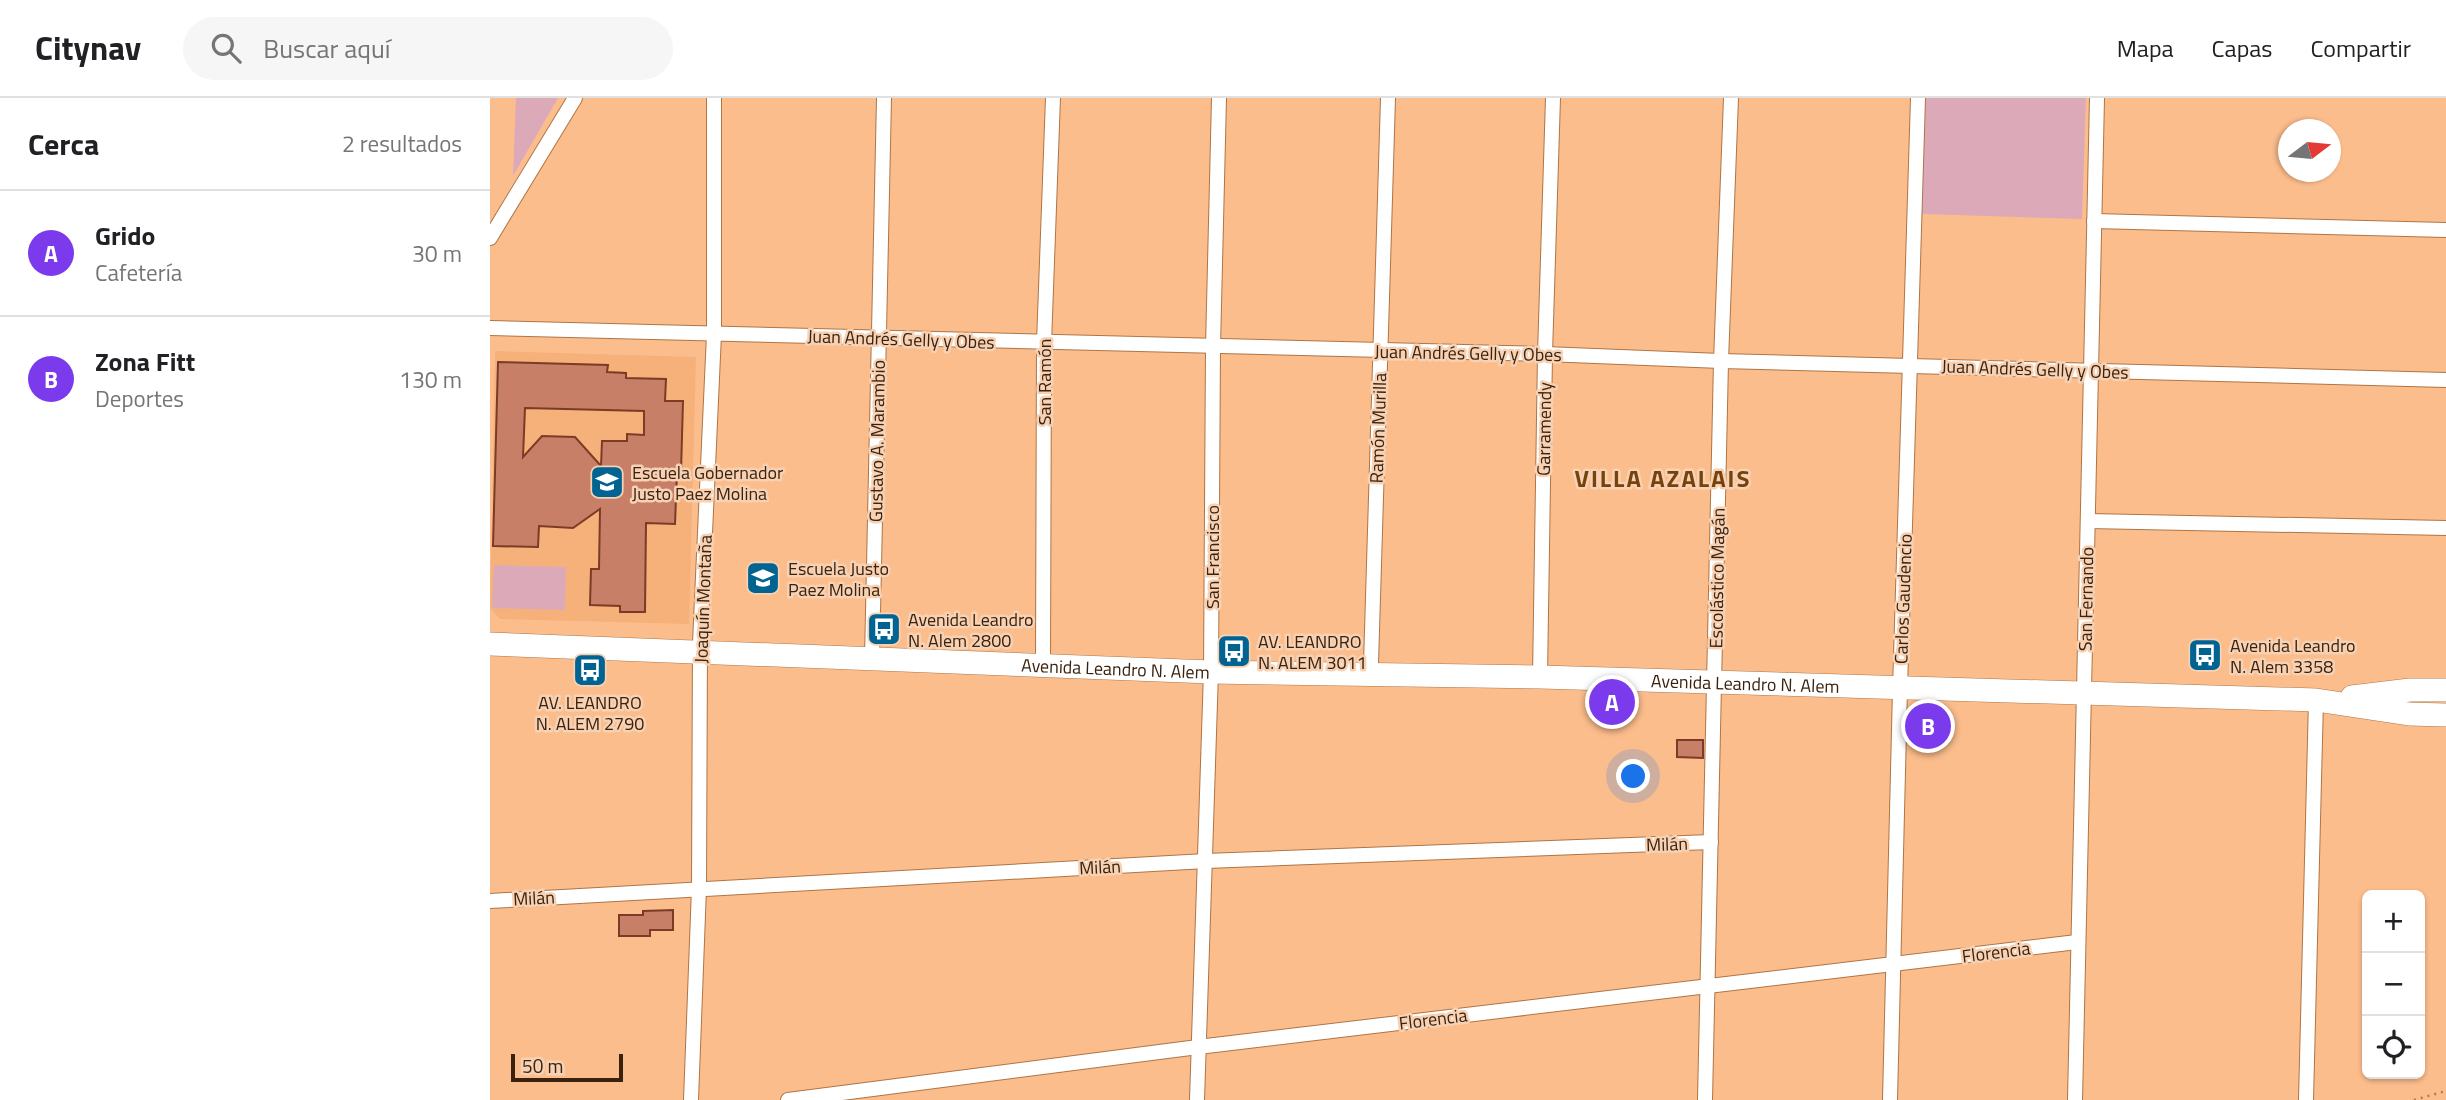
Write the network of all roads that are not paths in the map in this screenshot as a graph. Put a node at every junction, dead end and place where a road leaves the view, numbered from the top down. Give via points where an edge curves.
1 (575, 98) edge
2 (714, 98) edge
3 (884, 98) edge
4 (1053, 98) edge
5 (1219, 98) edge
6 (1388, 98) edge
7 (1553, 98) edge
8 (1731, 98) edge
9 (1918, 98) edge
10 (2097, 98) edge
11 (2094, 221) junction
12 (2446, 230) edge
13 (490, 238) edge
14 (490, 328) edge
15 (714, 334) junction
16 (880, 338) junction
17 (1044, 343) junction
18 (1213, 347) junction
19 (1381, 351) junction
20 (1545, 354) junction
21 (1721, 361) junction
22 (1911, 365) junction
23 (2092, 371) junction
24 (2446, 380) edge
25 (2088, 521) junction
26 (2446, 528) edge
27 (490, 644) edge
28 (702, 650) junction
29 (872, 659) junction
30 (1043, 666) junction
31 (1211, 672) junction
32 (1373, 674) junction
33 (1540, 677) junction
34 (1715, 682) junction
35 (1900, 689) junction
36 (2446, 690) edge
37 (2084, 694) junction
38 (2322, 700) junction
39 (2446, 715) edge
40 (1711, 842) junction
41 (1206, 861) junction
42 (699, 888) junction
43 (490, 901) edge
44 (2077, 942) junction
45 (1893, 965) junction
46 (1708, 987) junction
47 (1198, 1047) junction
48 (691, 1100) edge
49 (788, 1100) edge
50 (1197, 1100) edge
51 (1705, 1100) edge
52 (1891, 1100) edge
53 (2075, 1100) edge
54 (2306, 1100) edge

1 - 13 street
2 - 15 street, Joaquín Montaña
3 - 16 street, Gustavo A. Marambio
4 - 17 street, San Ramón
5 - 18 street, San Francisco
6 - 19 street, Ramón Murilla
7 - 20 street, Garramendy
8 - 21 street, Escolástico Magán
9 - 22 street, Carlos Gaudencio
10 - 11 street, San Fernando
11 - 12 street
11 - 23 street, San Fernando
14 - 15 street, Juan Andrés Gelly y Obes
15 - 16 street, Juan Andrés Gelly y Obes
15 - 28 street, Joaquín Montaña
16 - 17 street, Juan Andrés Gelly y Obes
16 - 29 street, Gustavo A. Marambio
17 - 18 street, Juan Andrés Gelly y Obes
17 - 30 street, San Ramón
18 - 19 street, Juan Andrés Gelly y Obes
18 - 31 street, San Francisco
19 - 20 street, Juan Andrés Gelly y Obes
19 - 32 street, Ramón Murilla
20 - 21 street, Juan Andrés Gelly y Obes
20 - 33 street, Garramendy
21 - 22 street, Juan Andrés Gelly y Obes
21 - 34 street, Escolástico Magán
22 - 23 street, Juan Andrés Gelly y Obes
22 - 35 street, Carlos Gaudencio
23 - 24 street, Juan Andrés Gelly y Obes
23 - 25 street, San Fernando
25 - 26 street
25 - 37 street, San Fernando
27 - 28 main road, Avenida Leandro N. Alem
28 - 29 main road, Avenida Leandro N. Alem
28 - 42 street, Joaquín Montaña
29 - 30 main road, Avenida Leandro N. Alem
30 - 31 main road, Avenida Leandro N. Alem
31 - 32 main road, Avenida Leandro N. Alem
31 - 41 street, San Francisco
32 - 33 main road, Avenida Leandro N. Alem
33 - 34 main road, Avenida Leandro N. Alem
34 - 35 main road, Avenida Leandro N. Alem
34 - 40 street, Escolástico Magán
35 - 37 main road, Avenida Leandro N. Alem
35 - 45 street, Carlos Gaudencio
36 - 38 main road, Avenida Leandro N. Alem
37 - 38 main road, Avenida Leandro N. Alem
37 - 44 street, San Fernando
38 - 39 main road, Avenida Leandro N. Alem
38 - 54 street
40 - 41 street, Milán
40 - 46 street, Escolástico Magán
41 - 42 street, Milán
41 - 47 street, San Francisco
42 - 43 street, Milán
42 - 48 street, Joaquín Montaña
44 - 45 street, Florencia
44 - 53 street, San Fernando
45 - 46 street, Florencia
45 - 52 street, Carlos Gaudencio
46 - 47 street, Florencia
46 - 51 street, Escolástico Magán
47 - 49 street, Florencia
47 - 50 street, San Francisco

